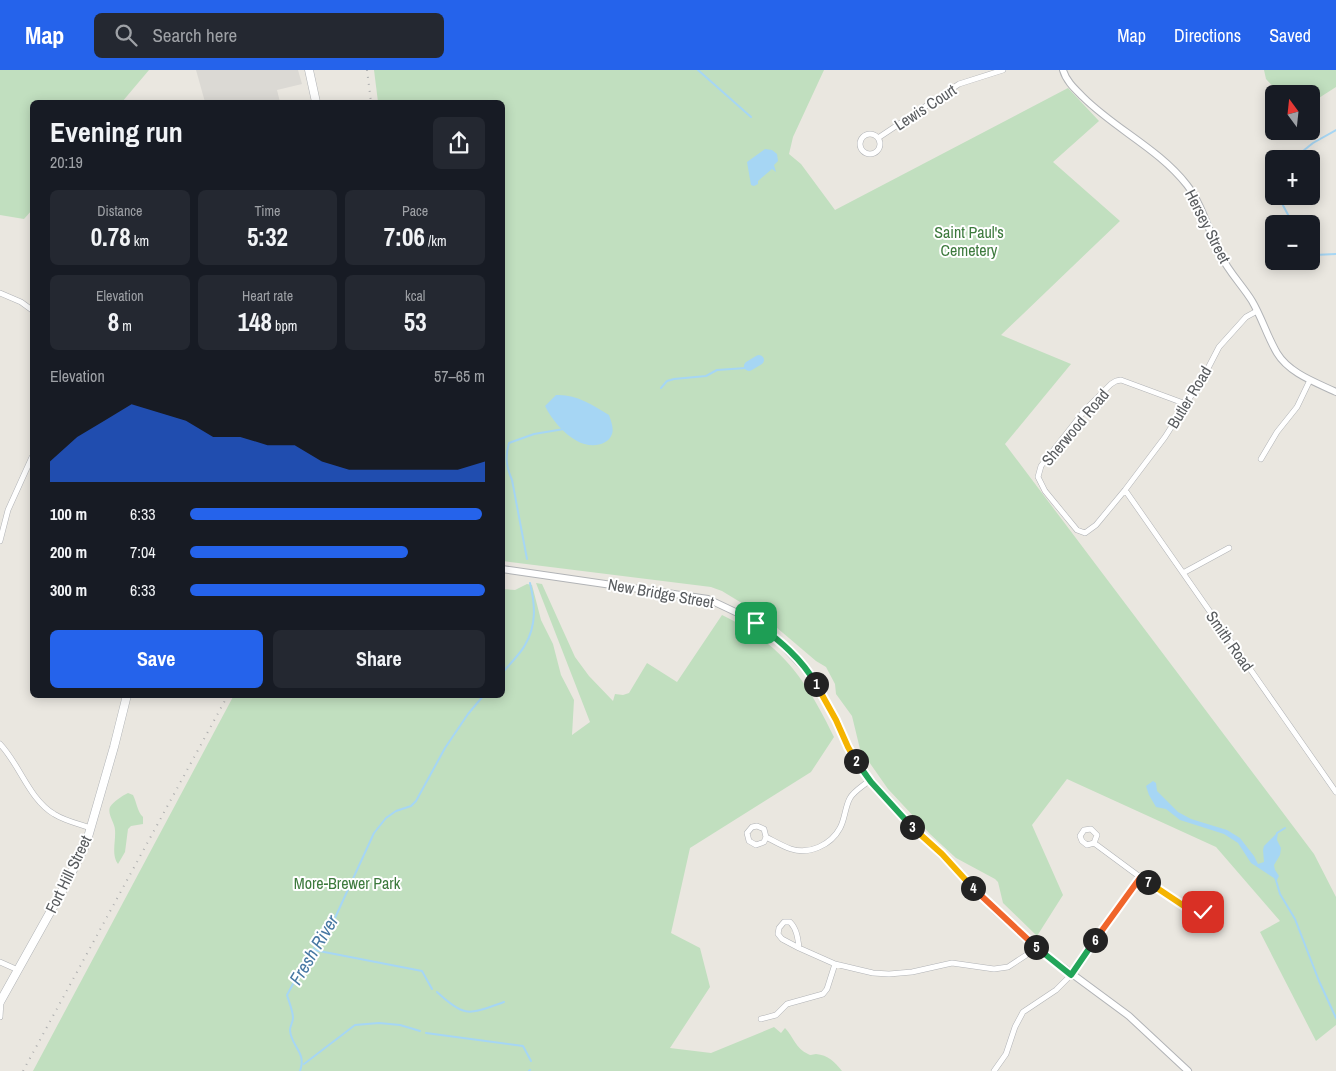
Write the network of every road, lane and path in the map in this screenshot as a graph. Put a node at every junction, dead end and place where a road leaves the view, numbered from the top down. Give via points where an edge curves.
1 (309, 70) edge
2 (1003, 70) edge
3 (1063, 70) edge
4 (316, 100) edge
5 (878, 138) dead end
6 (0, 293) edge
7 (30, 309) edge
8 (1257, 310) junction
9 (1310, 380) junction
10 (1336, 392) edge
11 (1186, 404) junction
12 (1260, 459) dead end
13 (30, 461) edge
14 (1125, 490) junction
15 (0, 541) edge
16 (1229, 548) dead end
17 (505, 568) edge
18 (1183, 573) junction
19 (127, 698) edge
20 (0, 744) edge
21 (870, 780) junction
22 (1336, 792) edge
23 (91, 828) junction
24 (766, 837) dead end
25 (1094, 843) dead end
26 (1140, 878) junction
27 (1187, 908) dead end
28 (799, 948) junction
29 (1037, 948) junction
30 (0, 962) edge
31 (835, 964) junction
32 (18, 970) junction
33 (1071, 975) junction
34 (0, 1002) edge
35 (0, 1017) edge
36 (761, 1019) dead end
37 (994, 1071) edge
38 (1188, 1071) edge

1 - 4 main road
2 - 5 street, Lewis Court via 960,84
3 - 8 street, Hersey Street via 1069,83 1100,113 1164,161 1188,186 1221,255
6 - 7 street
8 - 9 street, Hersey Street via 1279,356
8 - 11 street, Butler Road via 1246,317 1219,347
9 - 10 street, Hersey Street
9 - 12 street via 1297,407
11 - 14 street, Butler Road
11 - 14 street, Sherwood Road via 1121,380 1116,381 1085,410 1041,466 1038,477 1045,491 1077,530 1086,533
13 - 15 street via 8,510
14 - 18 street, Smith Road
16 - 18 street
17 - 21 street, New Bridge Street via 708,599 746,617 778,640 811,675 850,752
18 - 22 street, Smith Road
19 - 23 main road, Fort Hill Street
20 - 23 street via 49,811
21 - 24 street via 854,793 839,830 821,846 800,851
21 - 29 street, New Bridge Street via 912,827
23 - 32 main road, Fort Hill Street via 78,860
25 - 26 street
26 - 27 street
26 - 33 street
28 - 28 street via 794,925 784,922 778,934
28 - 31 street
29 - 31 street via 1008,967 952,963 889,974
29 - 33 street, New Bridge Street
30 - 32 street
31 - 36 street via 823,994 787,1004 776,1015
32 - 34 main road, Fort Hill Street
33 - 37 street via 1056,990 1023,1012 1006,1054
33 - 38 street, New Bridge Street via 1130,1016
34 - 35 street, Fort Hill Street

